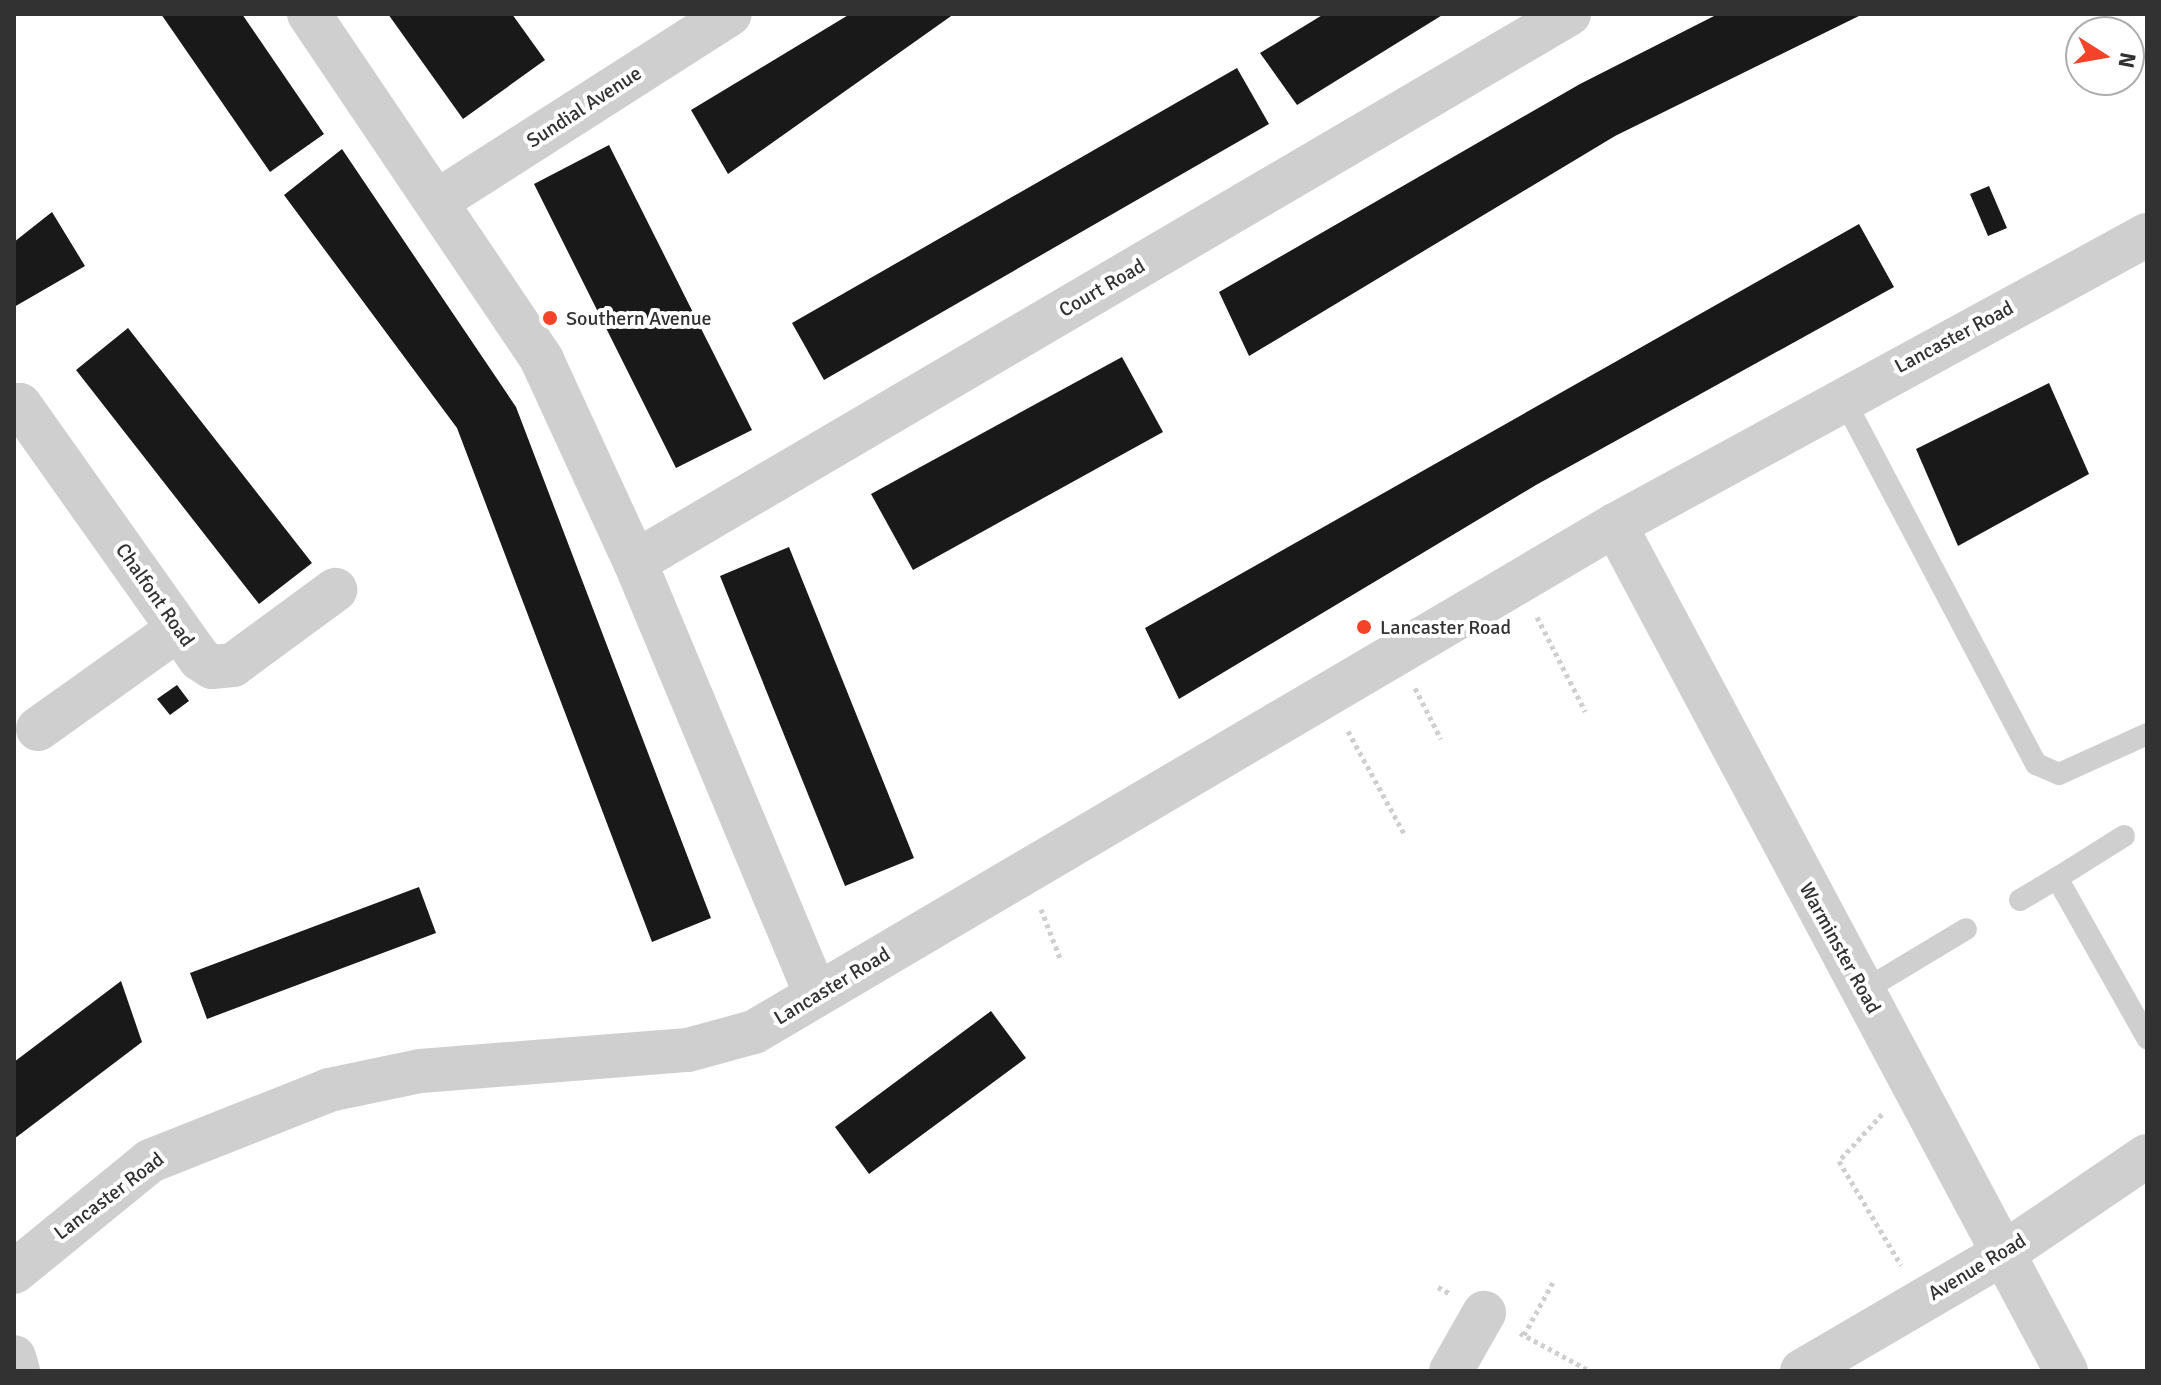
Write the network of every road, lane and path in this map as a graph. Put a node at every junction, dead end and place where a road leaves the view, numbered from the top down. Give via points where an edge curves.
1 (309, 14) edge
2 (730, 14) edge
3 (1569, 14) edge
4 (439, 200) junction
5 (2147, 235) edge
6 (1843, 398) junction
7 (14, 409) edge
8 (1615, 525) junction
9 (635, 562) junction
10 (1518, 581) junction
11 (335, 590) dead end
12 (178, 629) junction
13 (1396, 651) junction
14 (1327, 692) junction
15 (1585, 711) dead end
16 (38, 729) dead end
17 (2147, 734) edge
18 (1441, 739) dead end
19 (1405, 835) dead end
20 (2124, 836) dead end
21 (2057, 878) junction
22 (2020, 900) dead end
23 (1966, 929) dead end
24 (1863, 991) junction
25 (816, 994) junction
26 (2147, 1038) edge
27 (1913, 1080) junction
28 (2147, 1156) edge
29 (2007, 1251) junction
30 (14, 1272) edge
31 (1553, 1282) dead end
32 (1922, 1301) junction
33 (1484, 1313) dead end
34 (1524, 1335) dead end
35 (14, 1357) edge
36 (18, 1371) edge
37 (1451, 1371) edge
38 (1802, 1371) edge
39 (2066, 1371) edge

1 - 4 street
2 - 4 street, Sundial Avenue
3 - 9 street, Court Road
4 - 9 street via 542,360
5 - 6 street, Lancaster Road
6 - 8 street, Lancaster Road
6 - 17 lane via 2036,764 2059,774
7 - 12 street, Chalfont Road via 20,405
8 - 10 street, Lancaster Road
8 - 24 street, Warminster Road
9 - 25 street
10 - 13 street, Lancaster Road
10 - 15 path
11 - 12 street, Chalfont Road via 233,665 212,667
12 - 16 street
13 - 14 street, Lancaster Road
13 - 18 path
14 - 19 path
14 - 25 street, Lancaster Road
20 - 21 lane
21 - 22 lane
21 - 26 lane
23 - 24 lane
24 - 27 street, Warminster Road
25 - 30 street, Lancaster Road via 725,1044 420,1071 282,1105 150,1161
27 - 29 street, Warminster Road
27 - 32 path via 1839,1161
28 - 29 street, Avenue Road
29 - 32 street, Avenue Road
29 - 39 street, Warminster Road
31 - 34 path
32 - 38 street, Avenue Road
33 - 37 street
35 - 36 street

